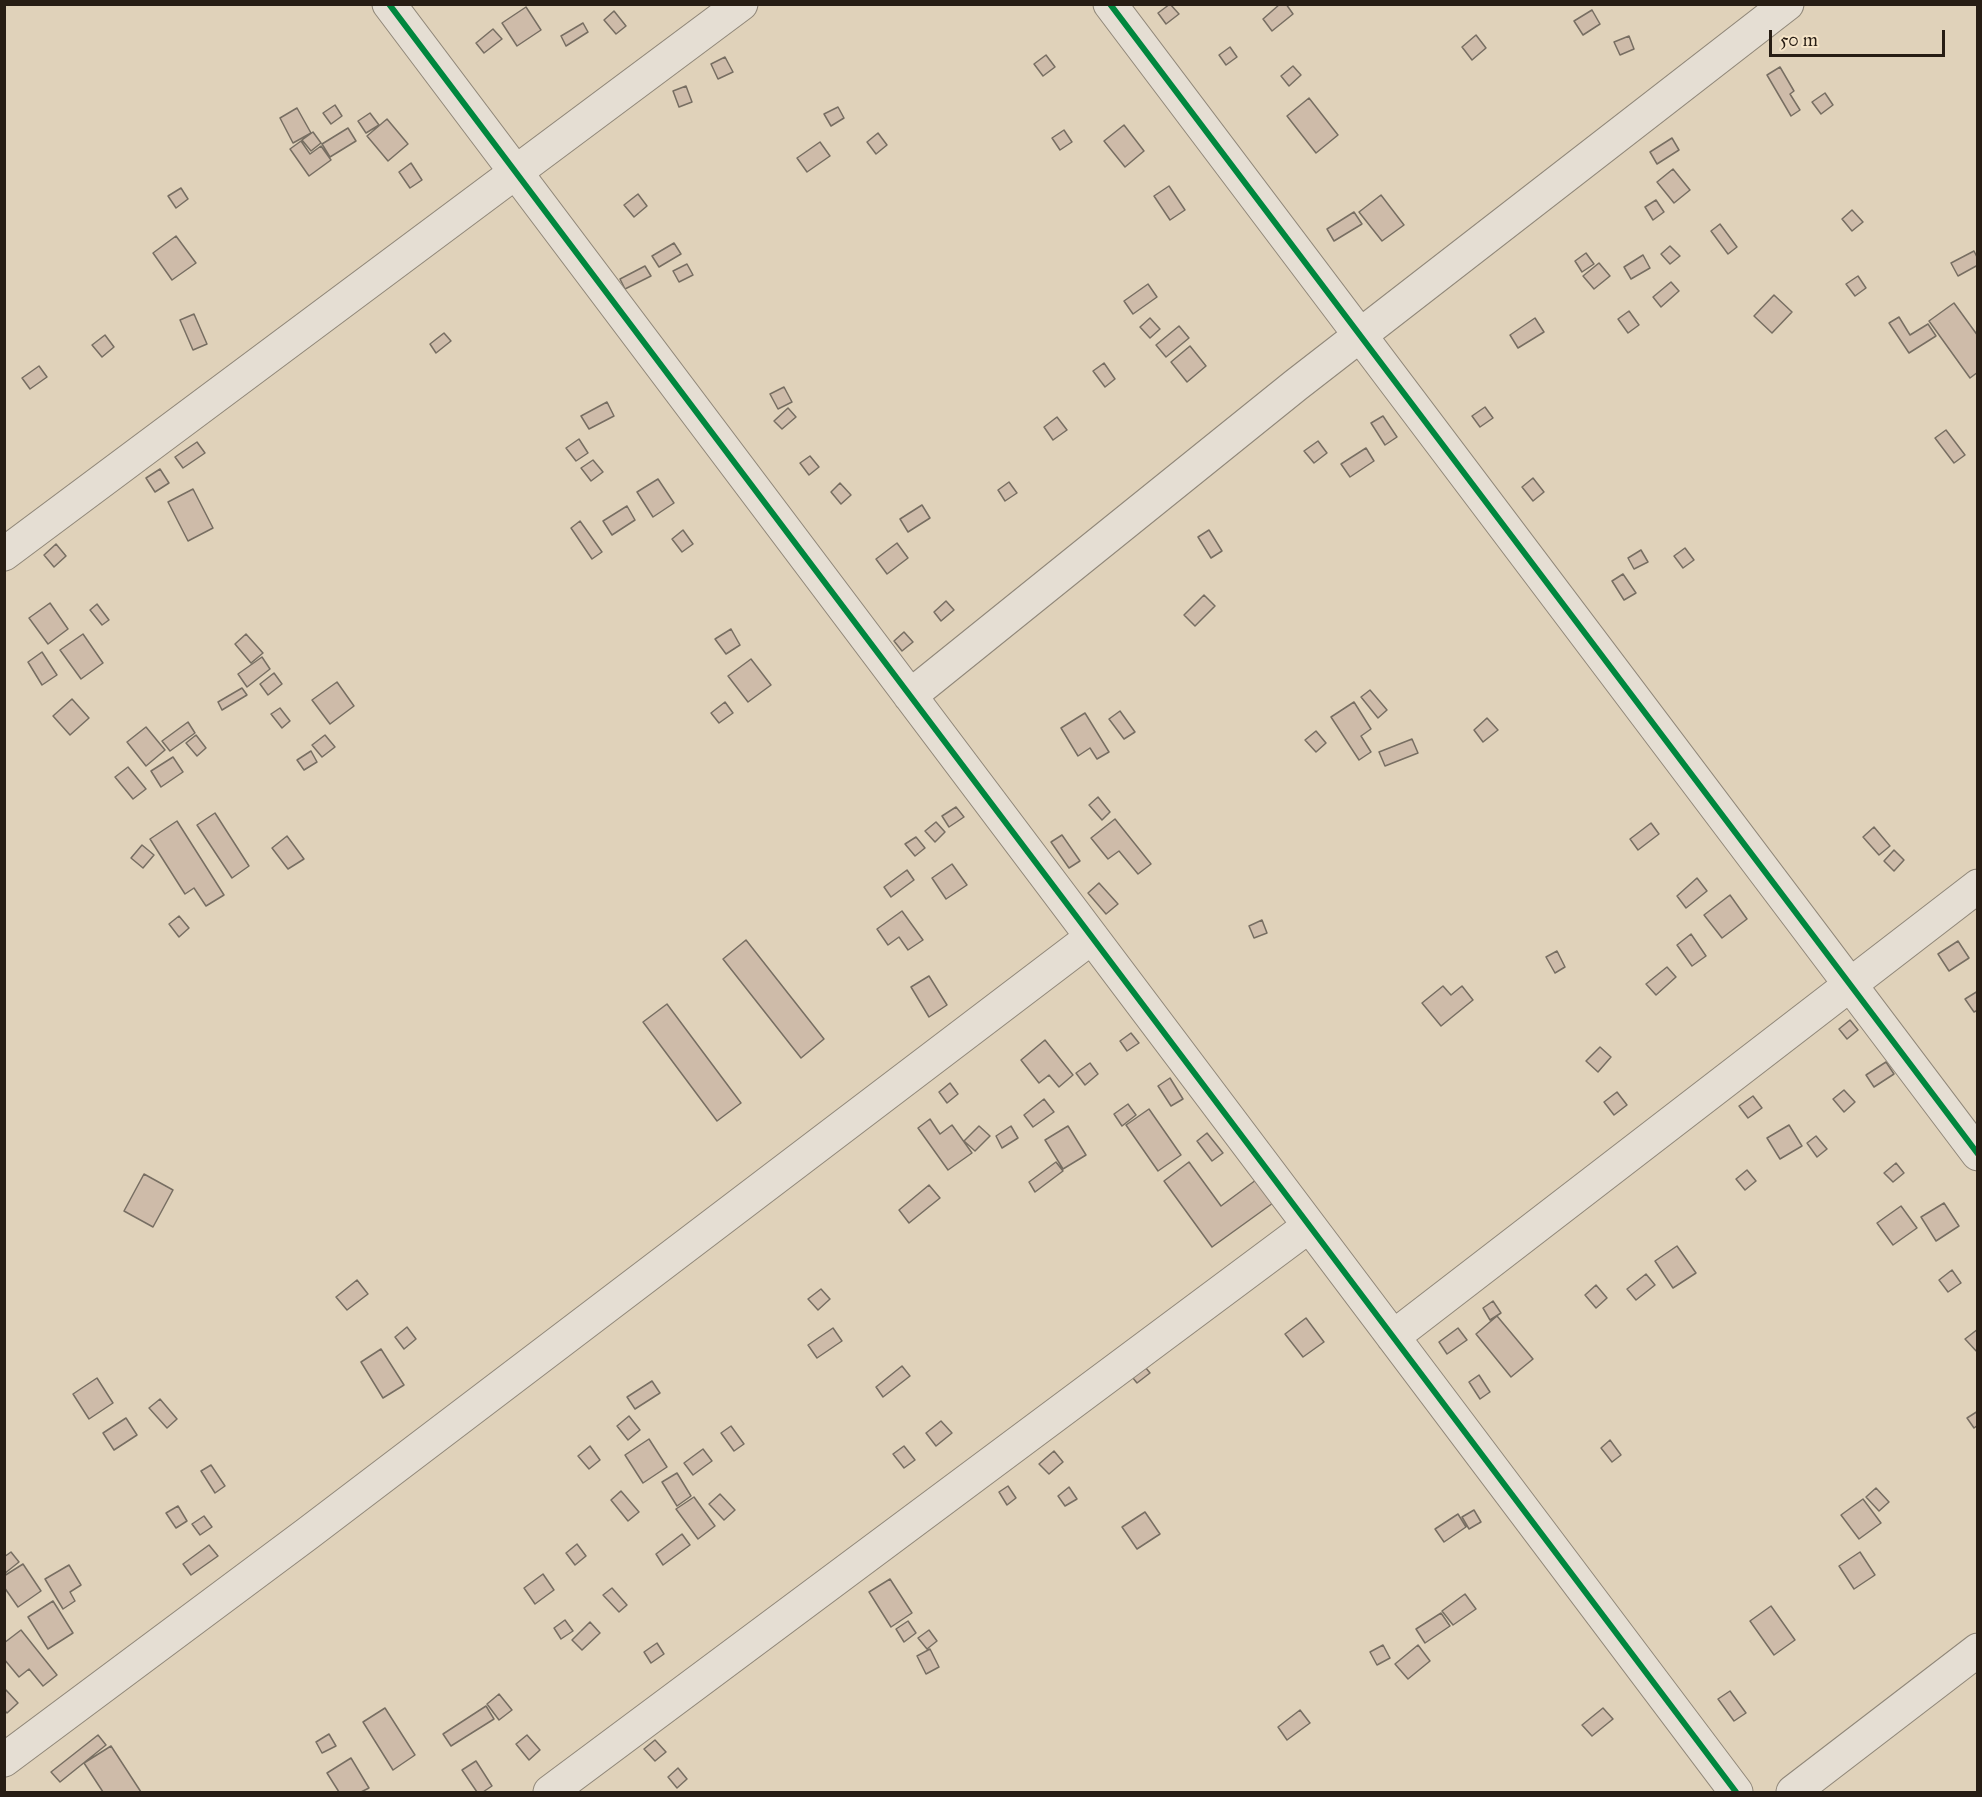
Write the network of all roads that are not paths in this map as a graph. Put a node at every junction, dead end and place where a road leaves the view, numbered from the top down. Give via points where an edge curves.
1 (389, 4) edge
2 (741, 4) edge
3 (1110, 4) edge
4 (1787, 4) edge
5 (516, 173) junction
6 (1360, 336) junction
7 (4, 554) edge
8 (910, 696) junction
9 (1977, 886) edge
10 (1092, 937) junction
11 (1850, 985) junction
12 (1977, 1154) edge
13 (1309, 1226) junction
14 (1393, 1337) junction
15 (1977, 1650) edge
16 (4, 1760) edge
17 (550, 1792) edge
18 (1736, 1792) edge
19 (1793, 1792) edge

1 - 5 street
2 - 5 street
3 - 6 street
4 - 6 street
5 - 7 street
5 - 8 street
6 - 8 street
6 - 11 street
8 - 10 street
9 - 11 street
10 - 13 street
10 - 16 street
11 - 12 street
11 - 14 street
13 - 14 street
13 - 17 street
14 - 18 street
15 - 19 street

